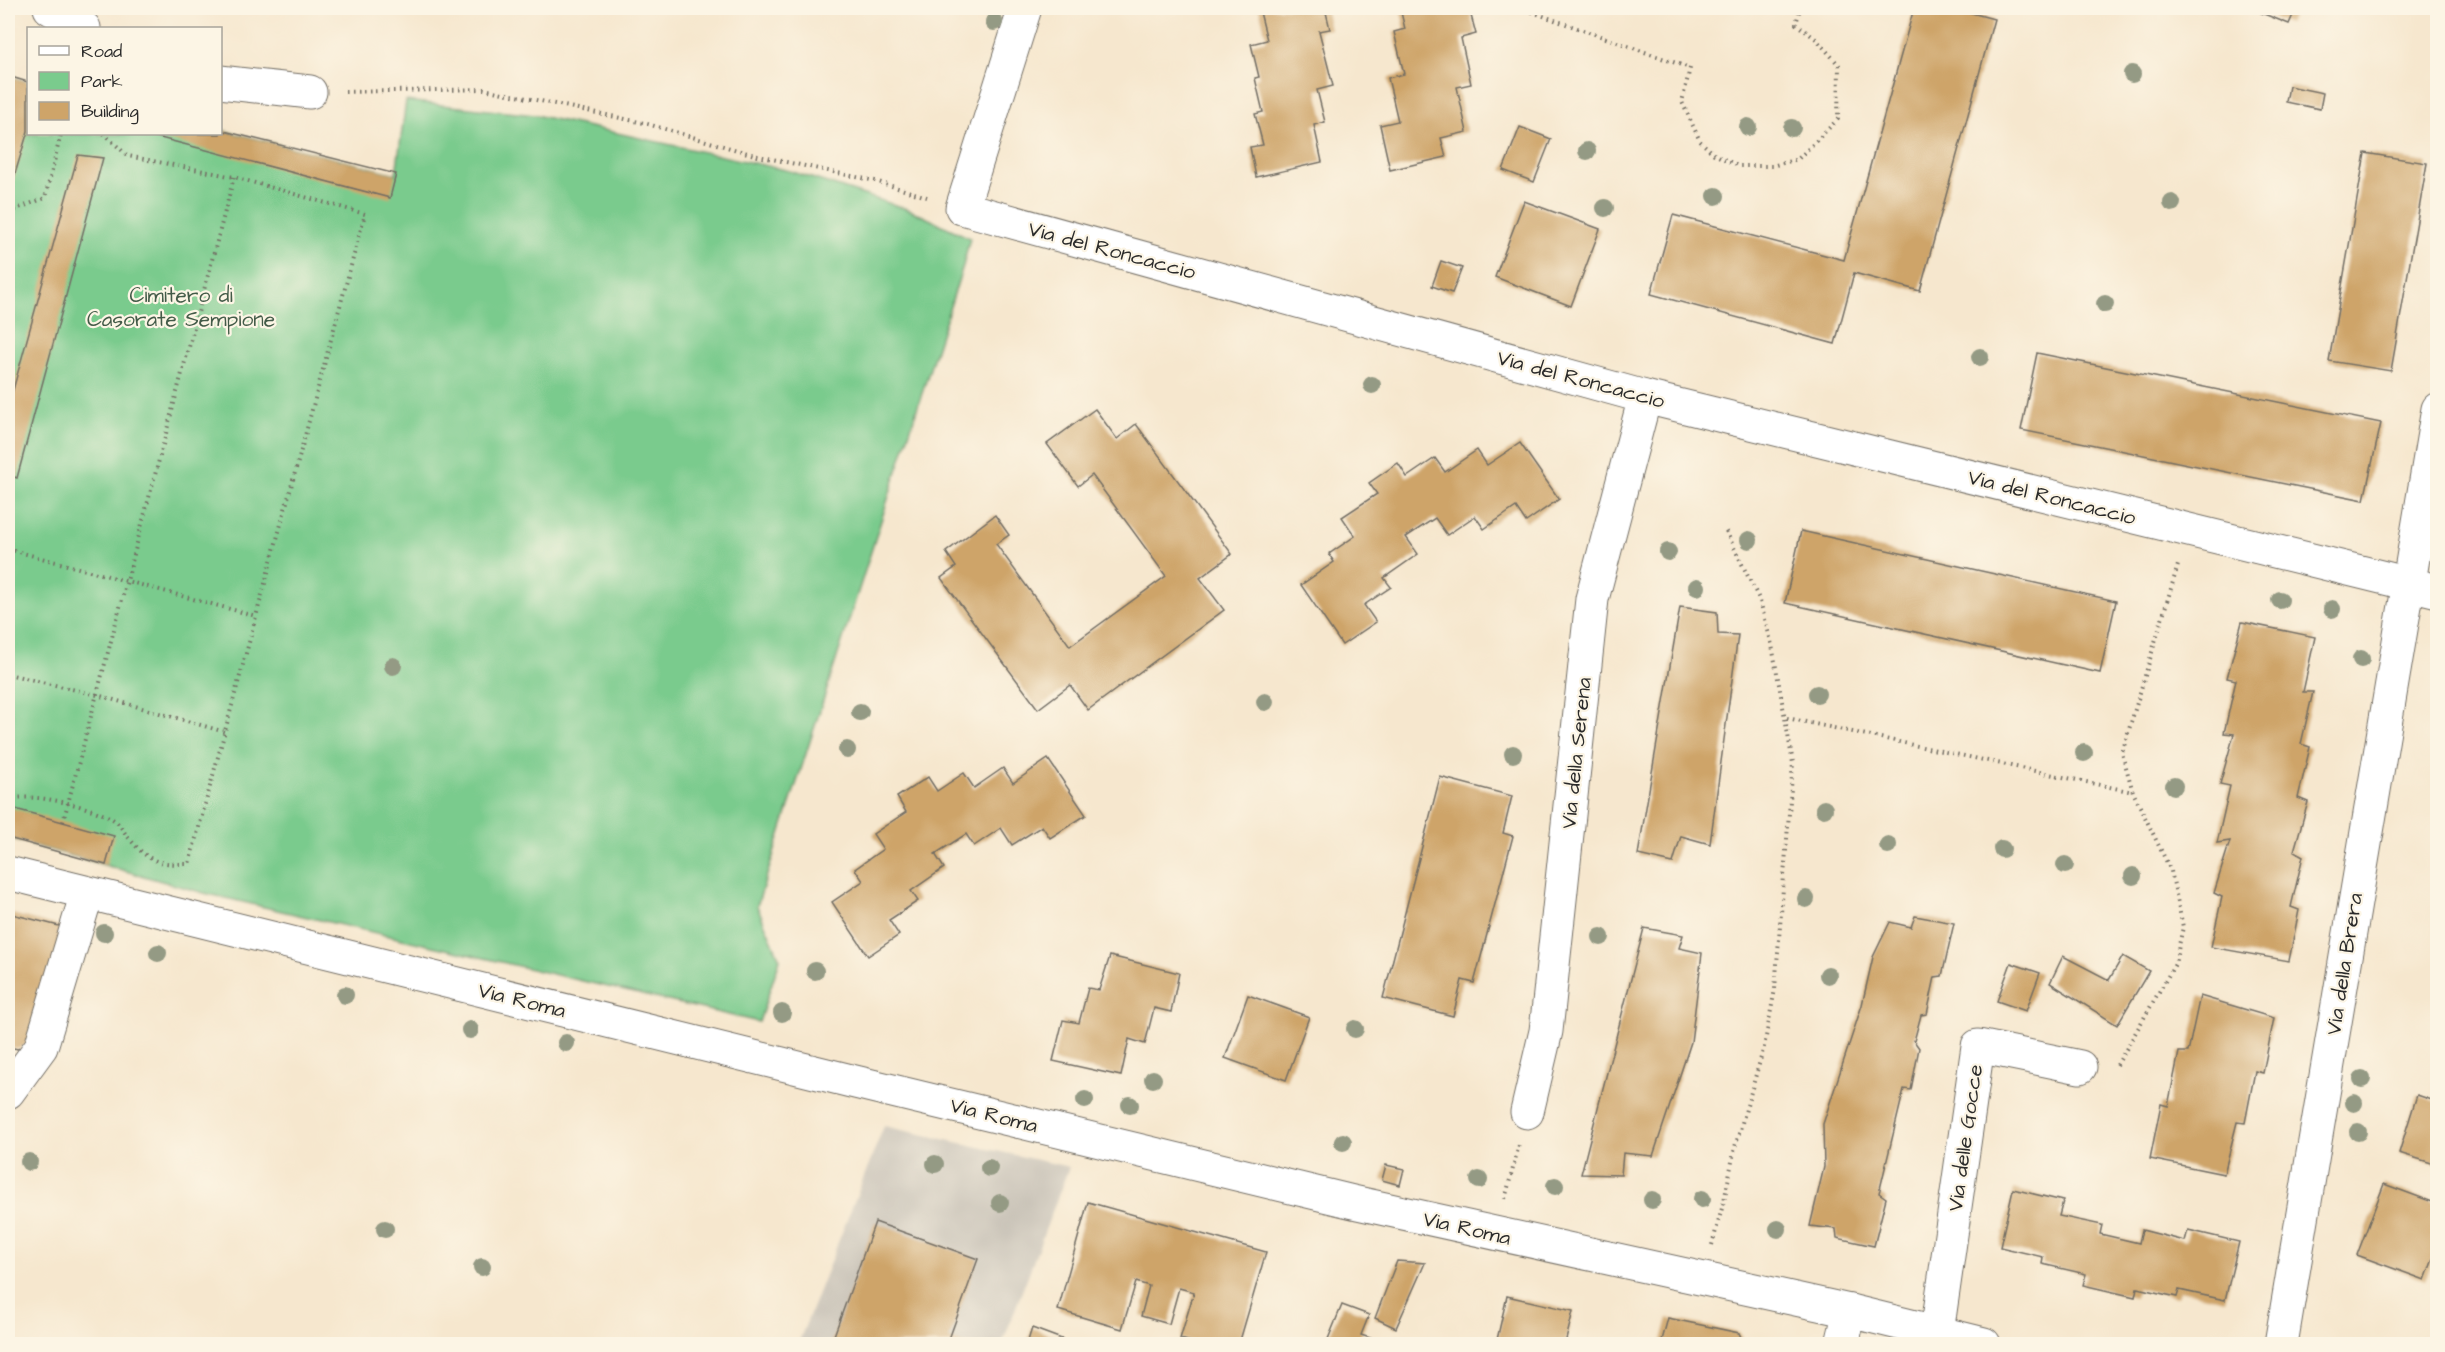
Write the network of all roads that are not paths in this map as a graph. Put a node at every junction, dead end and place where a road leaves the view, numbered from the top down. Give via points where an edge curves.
1 (50, 8) edge
2 (1025, 8) edge
3 (82, 27) edge
4 (222, 82) edge
5 (310, 92) road end
6 (1645, 397) junction
7 (2438, 409) edge
8 (2422, 587) edge
9 (8, 873) edge
10 (87, 893) junction
11 (2080, 1067) dead end
12 (8, 1092) edge
13 (1527, 1112) road end
14 (1850, 1311) junction
15 (1937, 1333) junction
16 (1842, 1344) edge
17 (1984, 1344) edge
18 (2281, 1344) edge

1 - 3 street
2 - 6 street, Via del Roncaccio via 962,208
4 - 5 street
6 - 8 street, Via del Roncaccio
6 - 13 street, Via della Serena via 1592,599 1546,1031
7 - 8 street, Via della Brera
8 - 18 street, Via della Brera
9 - 10 street, Via Roma
10 - 12 street via 40,1047
10 - 14 street, Via Roma via 1496,1234
11 - 15 street, Via delle Gocce via 1978,1046
14 - 15 street, Via Roma
14 - 16 street
15 - 17 street, Via Roma

